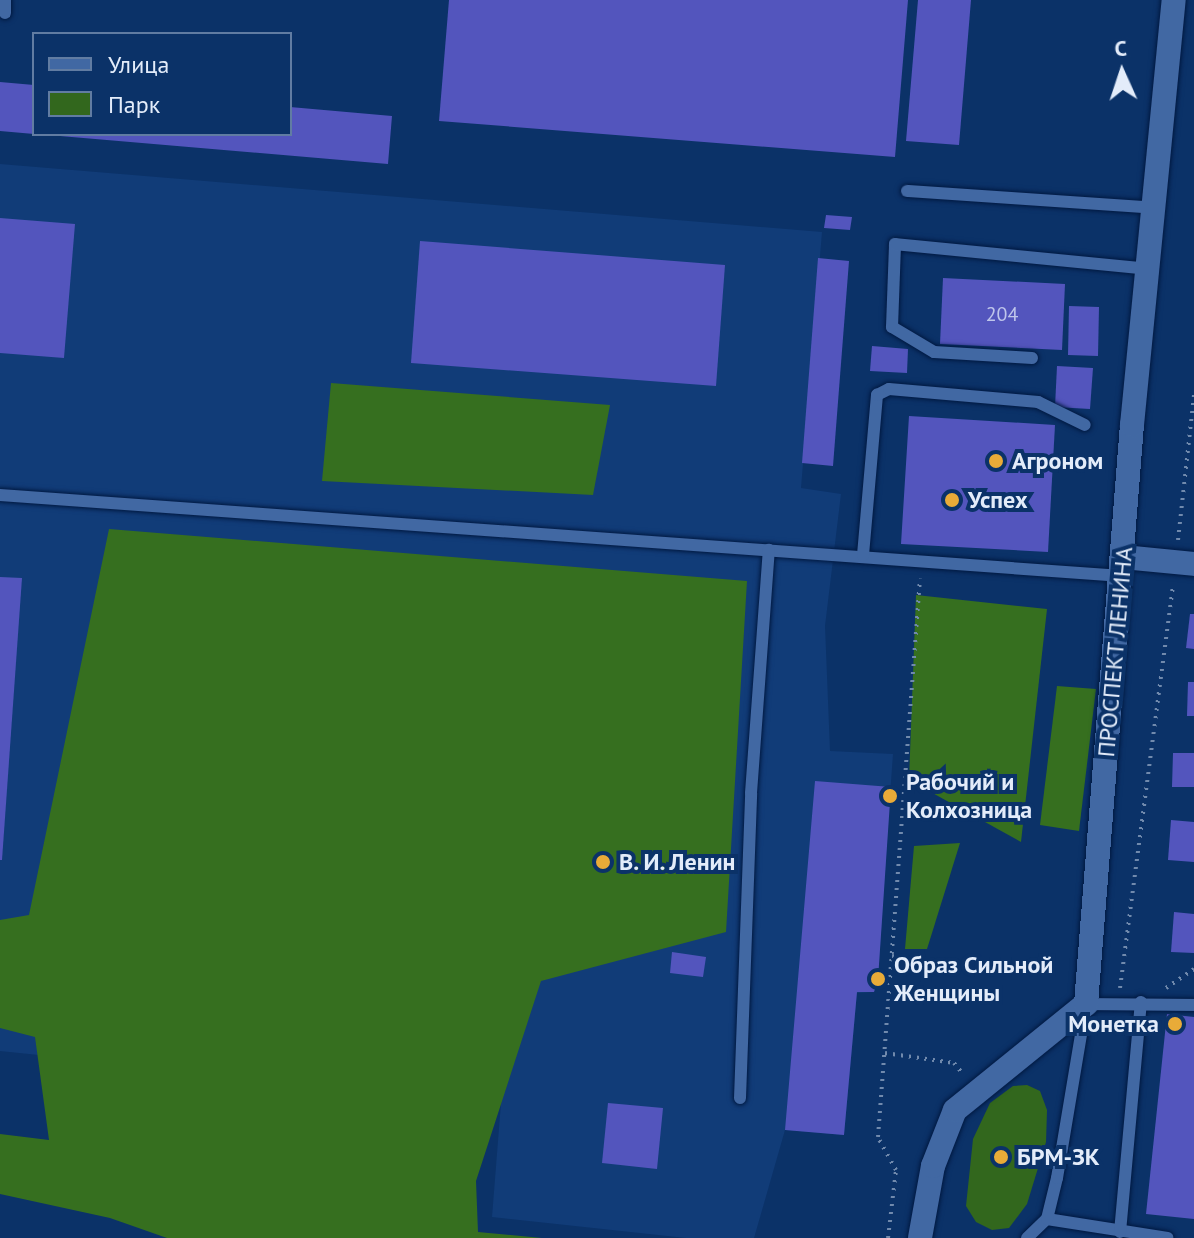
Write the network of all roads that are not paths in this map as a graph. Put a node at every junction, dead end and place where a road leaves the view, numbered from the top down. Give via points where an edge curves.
1 (1174, 0) edge
2 (907, 191) dead end
3 (1155, 208) junction
4 (1149, 269) junction
5 (1032, 358) dead end
6 (1085, 425) dead end
7 (0, 495) edge
8 (769, 550) junction
9 (863, 555) junction
10 (1185, 563) edge
11 (1123, 566) junction
12 (1141, 1002) junction
13 (1086, 1004) junction
14 (1194, 1005) edge
15 (740, 1098) dead end
16 (1047, 1219) junction
17 (1120, 1232) junction
18 (920, 1238) edge
19 (1027, 1238) edge
20 (1168, 1238) edge

1 - 3 street, ПРОСПЕКТ ЛЕНИНА
2 - 3 lane
3 - 4 street, ПРОСПЕКТ ЛЕНИНА
4 - 5 lane via 895,244 892,327 934,352
4 - 11 street, ПРОСПЕКТ ЛЕНИНА
6 - 9 lane via 1038,402 889,389 877,395
7 - 8 lane
8 - 9 lane
8 - 15 lane via 751,793
9 - 11 lane
10 - 11 street
11 - 13 street, ПРОСПЕКТ ЛЕНИНА
12 - 13 lane
12 - 14 lane
12 - 17 lane
13 - 16 lane via 1069,1125
13 - 18 street via 955,1110 933,1166
16 - 17 lane
16 - 19 lane
17 - 20 lane

